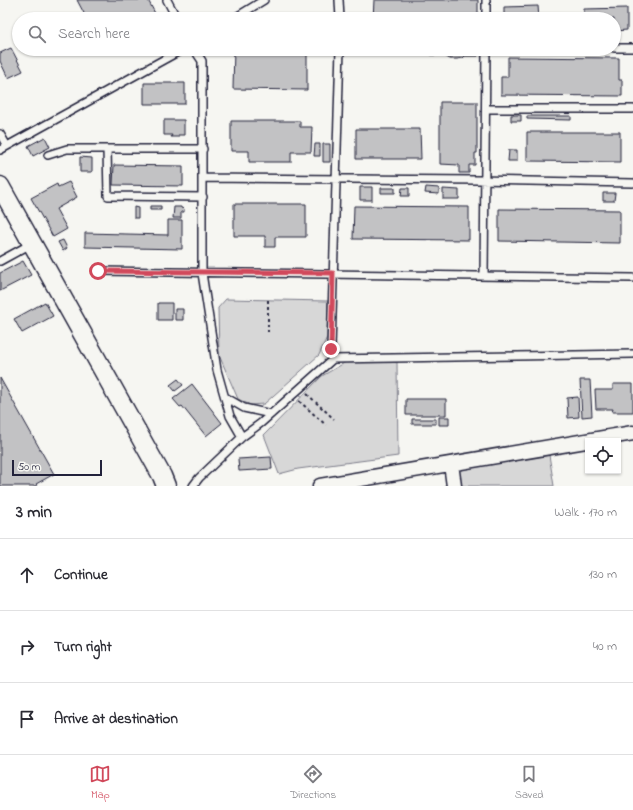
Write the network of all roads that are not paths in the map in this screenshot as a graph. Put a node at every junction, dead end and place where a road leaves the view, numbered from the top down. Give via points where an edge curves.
1 (167, 0) edge
2 (264, 0) edge
3 (339, 0) edge
4 (486, 0) edge
5 (173, 12) edge
6 (244, 12) edge
7 (340, 12) edge
8 (486, 12) edge
9 (621, 48) edge
10 (633, 48) edge
11 (170, 56) edge
12 (199, 56) edge
13 (340, 56) edge
14 (486, 56) edge
15 (486, 109) junction
16 (633, 109) edge
17 (0, 134) edge
18 (7, 146) junction
19 (107, 149) junction
20 (203, 149) junction
21 (0, 150) edge
22 (48, 155) dead end
23 (203, 178) junction
24 (336, 178) junction
25 (485, 180) junction
26 (633, 183) edge
27 (0, 186) edge
28 (203, 197) junction
29 (32, 243) junction
30 (0, 261) edge
31 (98, 271) dead end
32 (202, 273) junction
33 (333, 273) junction
34 (484, 276) junction
35 (633, 278) edge
36 (633, 354) edge
37 (333, 359) junction
38 (224, 397) junction
39 (271, 414) junction
40 (633, 433) edge
41 (242, 437) junction
42 (451, 464) junction
43 (326, 485) edge
44 (166, 486) edge
45 (193, 486) edge
46 (454, 486) edge

1 - 5 lane
2 - 6 lane
3 - 7 lane
4 - 8 lane
9 - 10 lane
11 - 18 lane
12 - 20 lane via 202,61
13 - 24 lane
14 - 15 lane
15 - 16 lane
15 - 25 lane
17 - 18 lane
18 - 21 lane
19 - 20 lane
19 - 22 lane via 66,149
19 - 28 lane via 108,196
20 - 23 lane
23 - 24 lane
23 - 28 lane
24 - 25 lane
24 - 33 lane
25 - 26 lane
25 - 34 lane
27 - 29 street
28 - 32 lane
29 - 30 lane
29 - 44 street
31 - 32 lane
32 - 33 lane
32 - 38 lane via 217,370
33 - 34 lane
33 - 37 lane
34 - 35 lane
36 - 37 lane
37 - 39 lane
38 - 39 lane via 244,408
38 - 41 lane via 230,416
39 - 41 lane
40 - 42 street
41 - 45 lane
42 - 43 street
42 - 46 street

